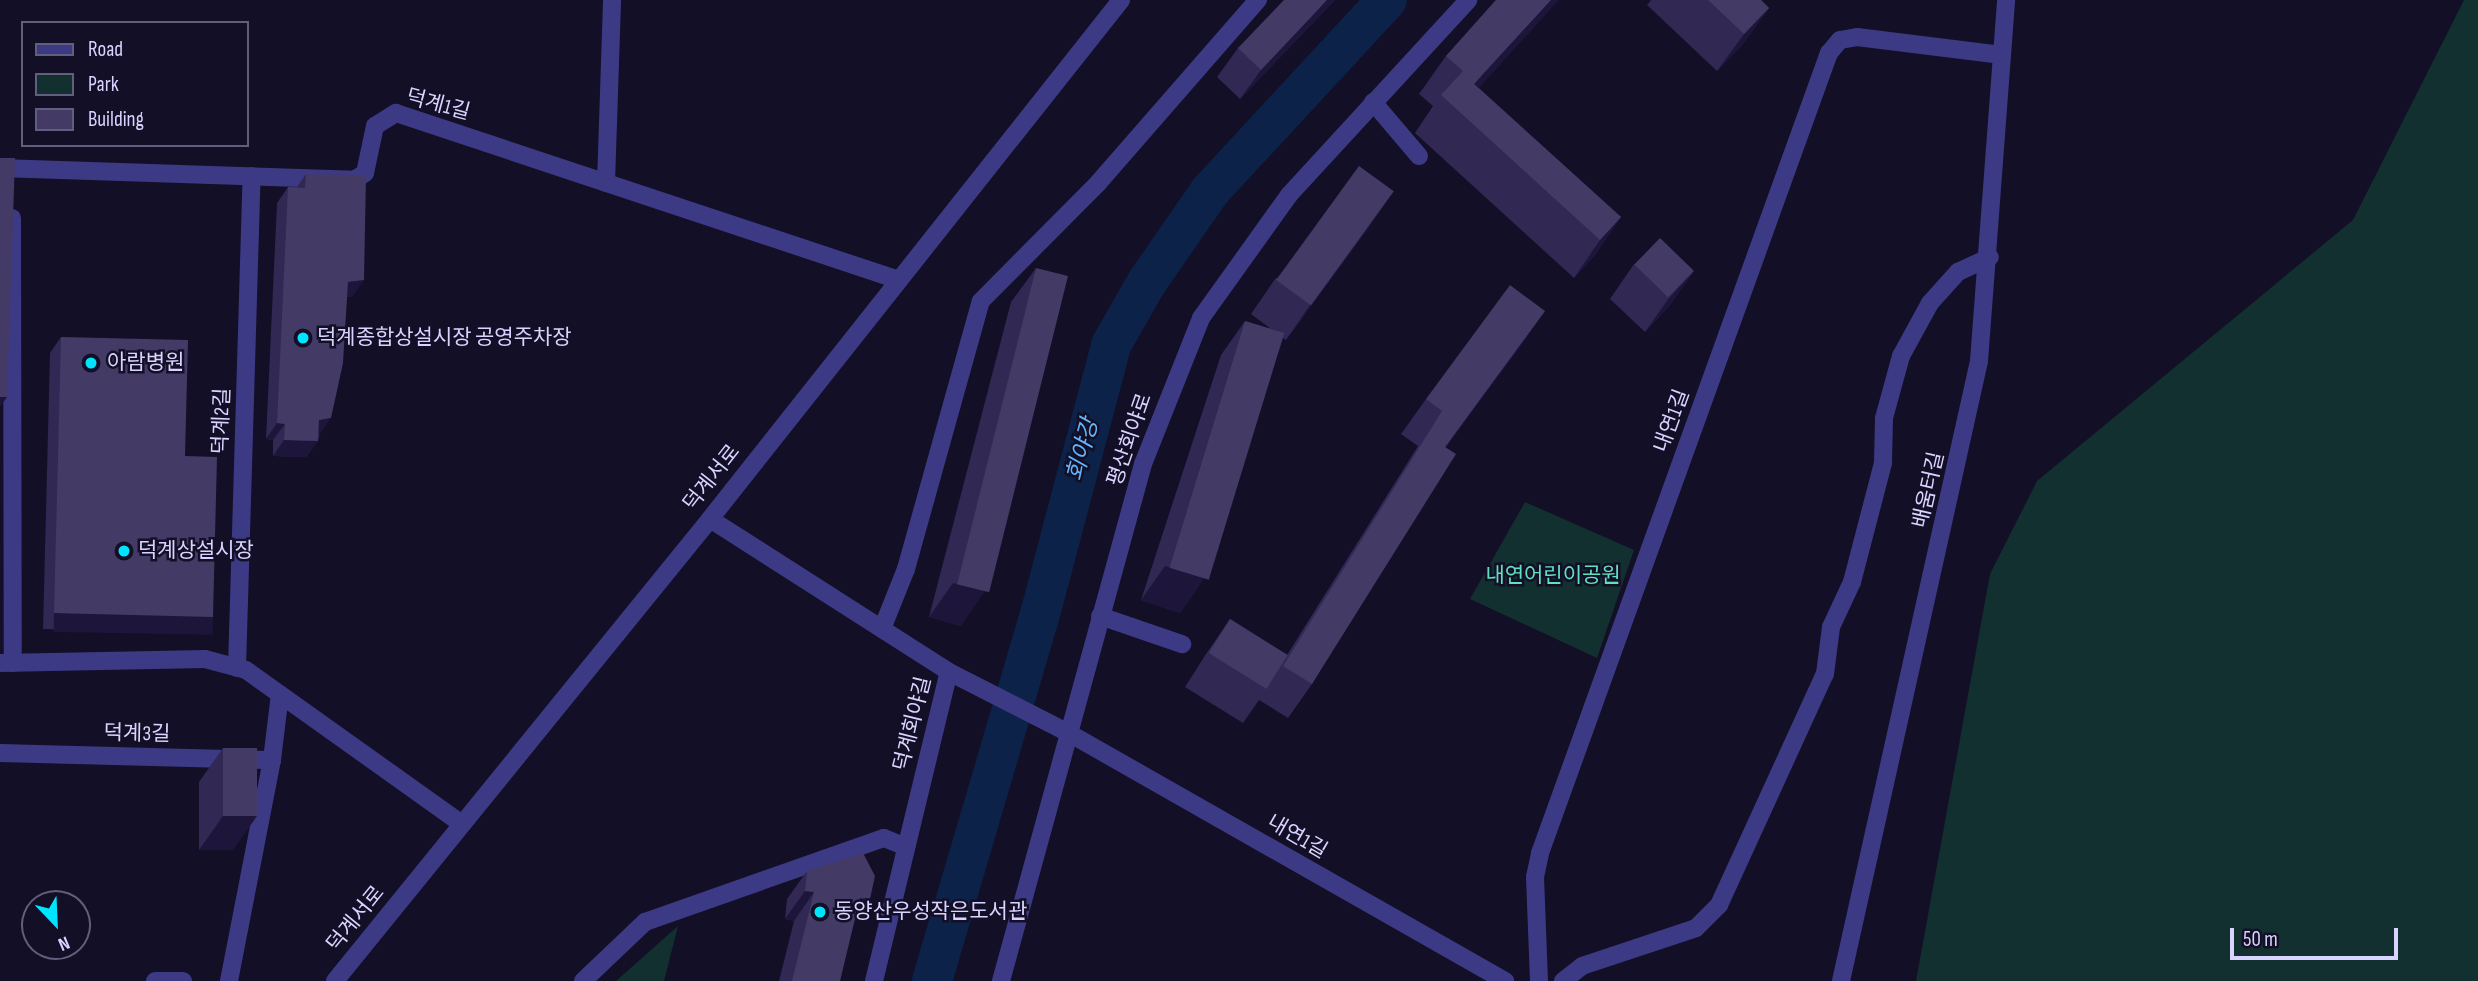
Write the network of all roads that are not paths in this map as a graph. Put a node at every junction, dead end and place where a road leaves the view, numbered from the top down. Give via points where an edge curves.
1 (612, 0) edge
2 (1121, 0) edge
3 (1258, 0) edge
4 (1468, 0) edge
5 (2006, 0) edge
6 (2002, 55) junction
7 (1373, 102) junction
8 (1419, 156) dead end
9 (252, 176) junction
10 (9, 178) edge
11 (606, 183) junction
12 (1990, 257) junction
13 (896, 279) junction
14 (6, 455) edge
15 (710, 519) junction
16 (1100, 616) junction
17 (882, 629) junction
18 (1182, 644) dead end
19 (6, 663) edge
20 (237, 668) junction
21 (949, 672) junction
22 (280, 694) junction
23 (1067, 732) junction
24 (0, 753) edge
25 (272, 760) junction
26 (462, 824) junction
27 (906, 847) junction
28 (155, 981) edge
29 (183, 981) edge
30 (229, 981) edge
31 (335, 981) edge
32 (583, 981) edge
33 (874, 981) edge
34 (1000, 981) edge
35 (1505, 981) edge
36 (1539, 981) edge
37 (1563, 981) edge
38 (1840, 981) edge

1 - 11 street
2 - 13 street, 덕계서로
3 - 17 street via 1099,182 981,301 906,569
4 - 7 street, 평산회야로
5 - 6 street, 배움터길
6 - 12 street, 배움터길
6 - 36 street, 내연1길 via 1857,37 1840,40 1829,53 1540,853 1535,877
7 - 8 street
7 - 16 street, 평산회야로 via 1289,195 1200,318 1143,464
9 - 10 street, 덕계1길
9 - 11 street, 덕계1길 via 354,180 365,173 375,125 397,113
9 - 20 street, 덕계2길
10 - 14 street
11 - 13 street, 덕계1길
12 - 37 street via 1958,272 1930,303 1901,356 1884,418 1883,463 1852,582 1830,627 1825,674 1719,905 1696,928 1582,966
12 - 38 street, 배움터길 via 1972,401
13 - 15 street, 덕계서로
14 - 19 street
15 - 17 street, 덕계회야길
15 - 26 street, 덕계서로
16 - 18 street
16 - 23 street, 평산회야로
17 - 21 street, 덕계회야길
19 - 20 street via 205,659
20 - 22 street
21 - 23 street, 내연1길
21 - 27 street, 덕계회야길
22 - 25 street
22 - 26 street
23 - 34 street, 평산회야로
23 - 35 street, 내연1길
24 - 25 street, 덕계3길
25 - 30 street
26 - 31 street, 덕계서로
27 - 32 street via 884,838 645,922
27 - 33 street, 덕계회야길
28 - 29 street

